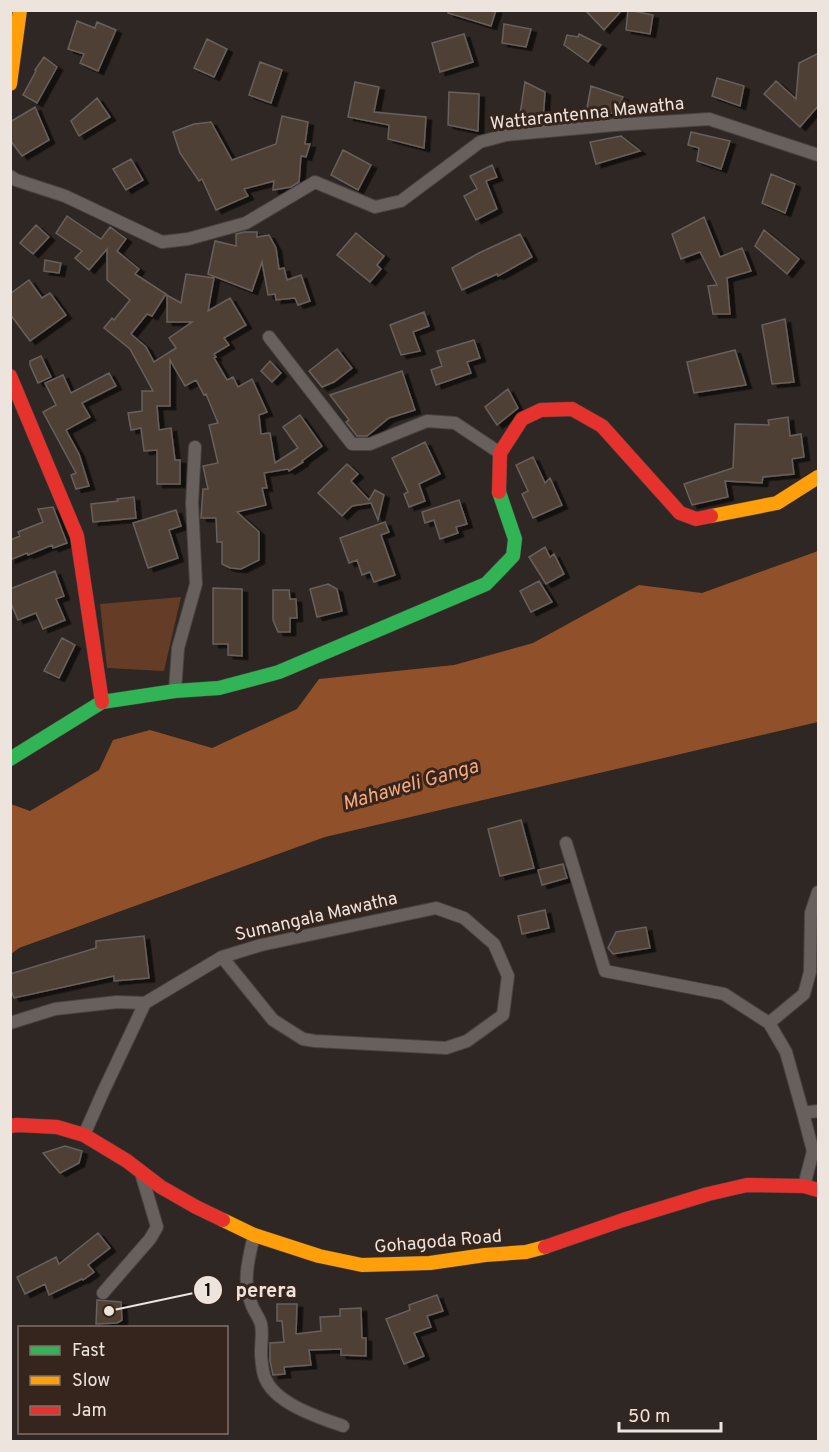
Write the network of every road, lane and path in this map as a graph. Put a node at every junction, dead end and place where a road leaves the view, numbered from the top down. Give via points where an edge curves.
1 (20, 10) edge
2 (10, 84) edge
3 (819, 155) edge
4 (10, 176) edge
5 (269, 337) dead end
6 (10, 376) edge
7 (195, 447) dead end
8 (500, 453) junction
9 (819, 477) edge
10 (175, 691) junction
11 (102, 702) junction
12 (10, 759) edge
13 (566, 843) dead end
14 (819, 892) edge
15 (222, 957) junction
16 (819, 988) edge
17 (804, 994) junction
18 (145, 1003) junction
19 (10, 1023) edge
20 (769, 1023) junction
21 (819, 1111) edge
22 (804, 1113) junction
23 (10, 1126) edge
24 (84, 1135) junction
25 (141, 1173) junction
26 (804, 1186) junction
27 (819, 1190) edge
28 (254, 1235) junction
29 (103, 1293) dead end
30 (343, 1426) dead end

1 - 2 street
3 - 4 street, Wattarantenna Mawatha via 709,119 506,135 480,142 401,201 375,207 315,182 246,223 189,239 162,242 65,196
5 - 8 street via 352,444 370,444 427,421 455,423
6 - 11 street via 77,536
7 - 10 street via 192,503 196,584 178,648
8 - 9 street via 522,419 541,410 572,410 602,426 680,513 696,519 777,503
8 - 10 street via 498,490 515,539 513,556 486,584 279,672 219,688
10 - 11 street
11 - 12 street
13 - 20 street via 605,971 724,994
14 - 17 street via 811,913 810,972
15 - 15 street, Sumangala Mawatha via 436,908 464,918 494,944 508,976 503,1015 467,1041 447,1048 303,1039 273,1020
15 - 18 street, Sumangala Mawatha
16 - 17 street
17 - 20 street
18 - 19 street via 55,1009
18 - 24 street
20 - 22 street via 786,1052
21 - 22 street
22 - 26 street via 813,1151
23 - 24 street, Gohagoda Road via 57,1127
24 - 25 street, Gohagoda Road
25 - 28 street, Gohagoda Road via 196,1207
25 - 29 street via 157,1227
26 - 27 street, Gohagoda Road
26 - 28 street, Gohagoda Road via 747,1185 668,1206 547,1247 430,1263 362,1265
28 - 30 street via 245,1281 261,1324 263,1374 278,1395 297,1409

